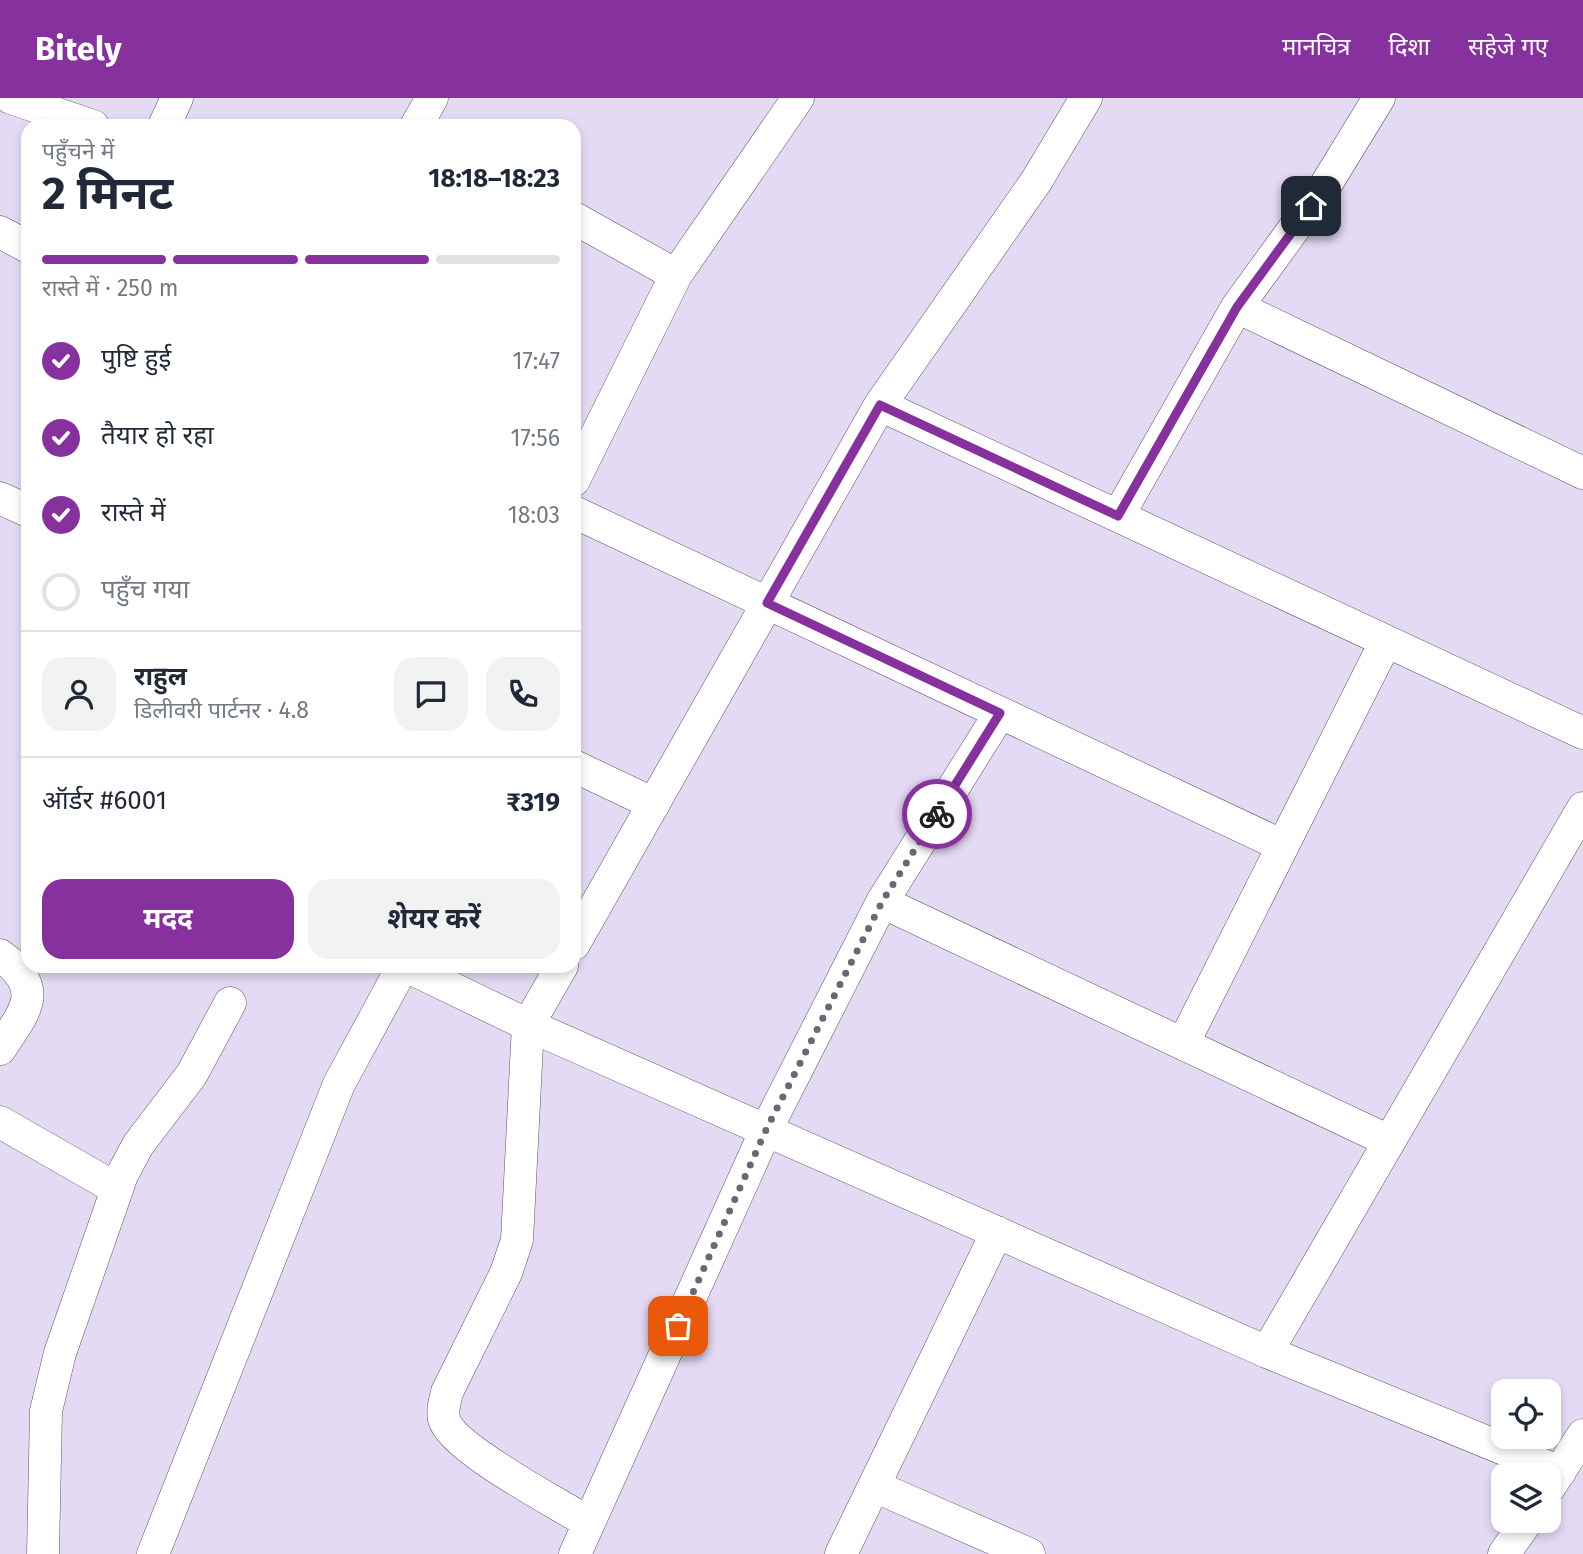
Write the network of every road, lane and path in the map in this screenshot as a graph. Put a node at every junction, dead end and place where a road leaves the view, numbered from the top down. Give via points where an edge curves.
1 (11, 98) edge
2 (177, 98) edge
3 (432, 98) edge
4 (797, 98) edge
5 (1086, 98) edge
6 (1379, 98) edge
7 (72, 119) edge
8 (167, 119) edge
9 (420, 119) edge
10 (581, 222) edge
11 (0, 232) edge
12 (21, 243) edge
13 (676, 275) junction
14 (1237, 307) junction
15 (880, 405) junction
16 (581, 466) edge
17 (1583, 473) edge
18 (0, 498) edge
19 (21, 508) edge
20 (581, 515) edge
21 (1118, 516) junction
22 (767, 603) junction
23 (1386, 641) junction
24 (1000, 713) junction
25 (1583, 733) edge
26 (581, 769) edge
27 (654, 804) junction
28 (1583, 808) edge
29 (1283, 846) junction
30 (882, 902) junction
31 (581, 932) edge
32 (0, 955) edge
33 (400, 973) edge
34 (419, 973) edge
35 (558, 973) edge
36 (230, 1003) dead end
37 (528, 1025) junction
38 (1183, 1044) junction
39 (0, 1049) edge
40 (0, 1122) edge
41 (766, 1130) junction
42 (1389, 1142) junction
43 (117, 1189) junction
44 (997, 1232) junction
45 (1267, 1352) junction
46 (1583, 1435) edge
47 (1516, 1463) edge
48 (1561, 1469) edge
49 (874, 1486) junction
50 (589, 1523) junction
51 (1519, 1533) edge
52 (43, 1554) edge
53 (153, 1554) edge
54 (575, 1554) edge
55 (841, 1554) edge
56 (1029, 1554) edge
57 (1504, 1554) edge

1 - 7 street
2 - 8 street
3 - 9 street
4 - 13 street
5 - 15 street via 1037,180
6 - 14 street via 1325,186
10 - 13 street
11 - 12 street
13 - 16 street
14 - 17 street
14 - 21 street
15 - 21 street
15 - 22 street
18 - 19 street
20 - 22 street
21 - 23 street
22 - 24 street
22 - 27 street
23 - 25 street
23 - 29 street
24 - 29 street
24 - 30 street
26 - 27 street
27 - 31 street
28 - 42 street
29 - 38 street
30 - 38 street
30 - 41 street
32 - 39 street via 24,976 27,988 22,1017
33 - 53 street via 339,1084
34 - 37 street
35 - 37 street
36 - 43 street via 192,1074 138,1145
37 - 41 street
37 - 50 street via 517,1240 506,1273 447,1392 444,1420 461,1444
38 - 42 street
40 - 43 street
41 - 44 street
41 - 50 street
42 - 45 street
43 - 52 street via 60,1353 46,1411
44 - 45 street
44 - 49 street
45 - 47 street
46 - 48 street
49 - 55 street
49 - 56 street
50 - 54 street
51 - 57 street

